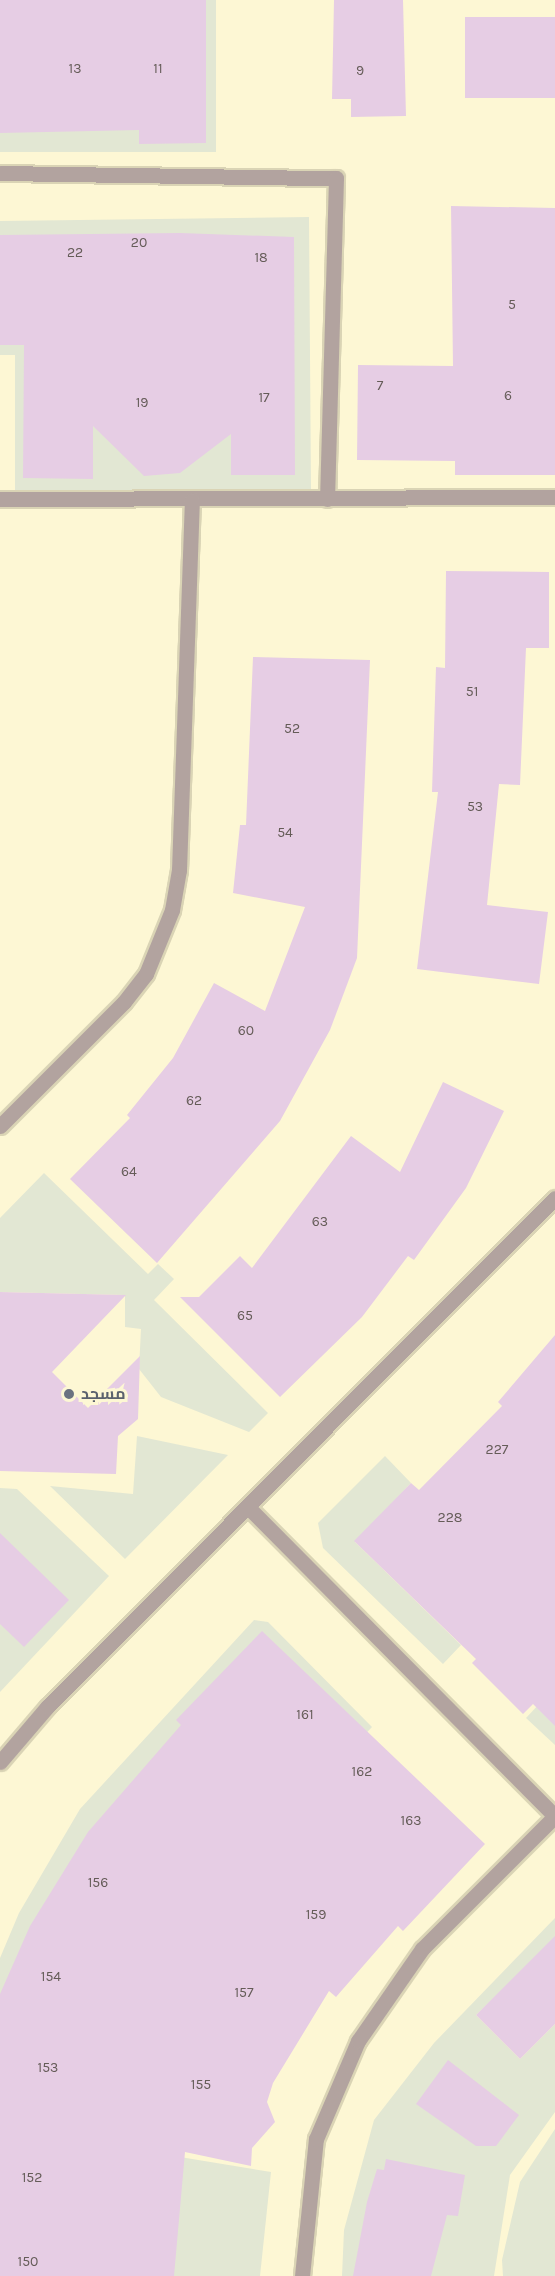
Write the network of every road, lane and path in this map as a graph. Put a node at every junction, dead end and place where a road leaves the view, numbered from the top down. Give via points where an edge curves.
1 (0, 173) edge
2 (555, 497) edge
3 (0, 499) edge
4 (327, 499) junction
5 (192, 500) junction
6 (0, 1126) edge
7 (555, 1198) edge
8 (248, 1507) junction
9 (0, 1762) edge
10 (555, 1816) edge
11 (302, 2276) edge

1 - 4 street via 336,177
2 - 4 street
3 - 5 street
4 - 5 street
5 - 6 street via 179,870 172,910 146,974 124,1002
7 - 8 street
8 - 9 street via 47,1707
8 - 10 street
10 - 11 street via 422,1949 358,2041 316,2139

